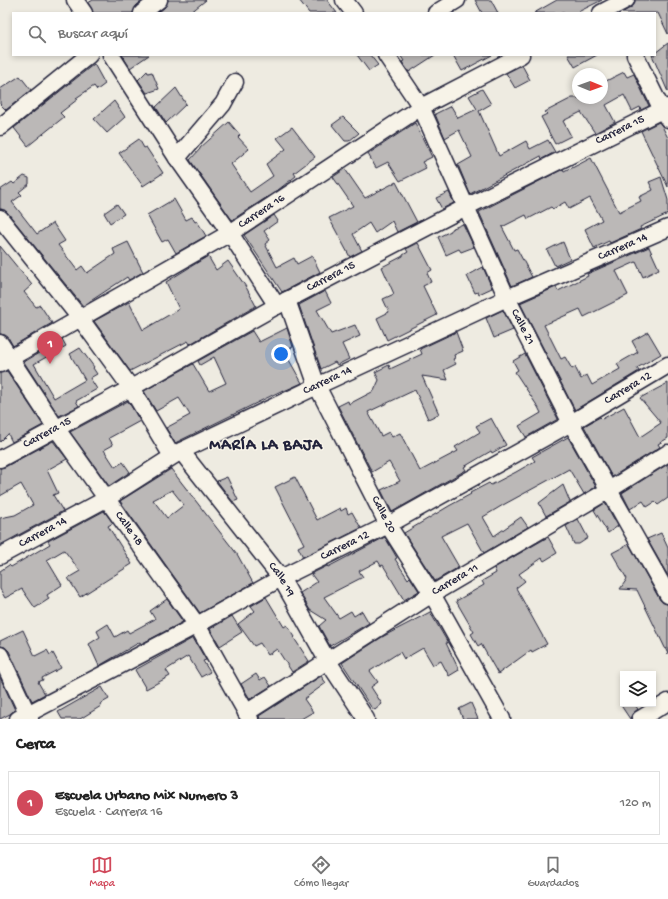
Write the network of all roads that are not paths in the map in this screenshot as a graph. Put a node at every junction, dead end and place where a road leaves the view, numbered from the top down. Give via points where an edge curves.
1 (75, 0) edge
2 (159, 0) edge
3 (344, 0) edge
4 (457, 0) edge
5 (626, 0) edge
6 (609, 8) edge
7 (83, 12) edge
8 (143, 12) edge
9 (353, 12) edge
10 (438, 12) edge
11 (88, 56) edge
12 (112, 56) edge
13 (387, 56) edge
14 (519, 56) edge
15 (636, 56) edge
16 (235, 82) dead end
17 (421, 107) junction
18 (666, 112) edge
19 (0, 126) edge
20 (178, 158) junction
21 (466, 207) junction
22 (0, 218) edge
23 (668, 228) edge
24 (230, 233) junction
25 (507, 298) junction
26 (282, 303) junction
27 (80, 318) junction
28 (0, 343) edge
29 (5, 361) edge
30 (668, 365) edge
31 (317, 386) junction
32 (131, 388) junction
33 (571, 423) junction
34 (56, 428) junction
35 (176, 453) junction
36 (668, 453) edge
37 (0, 459) edge
38 (609, 490) junction
39 (106, 499) junction
40 (388, 525) junction
41 (0, 556) edge
42 (281, 578) junction
43 (432, 594) junction
44 (668, 595) edge
45 (197, 625) junction
46 (0, 655) edge
47 (327, 660) junction
48 (668, 702) edge
49 (248, 716) edge
50 (25, 717) edge
51 (366, 719) edge
52 (502, 719) edge
53 (640, 719) edge

1 - 7 street
2 - 8 street
3 - 9 street
4 - 10 street
5 - 6 street
11 - 19 street
12 - 20 street, Calle 20
13 - 17 street, Calle 21
14 - 17 street, Carrera 16
15 - 18 street
16 - 20 street via 223,104
17 - 21 street, Calle 21
17 - 24 street, Carrera 16
18 - 21 street, Carrera 15
20 - 24 street, Calle 20
21 - 25 street, Calle 21
21 - 26 street, Carrera 15
22 - 27 street, Calle 19
23 - 25 street, Carrera 14
24 - 26 street, Calle 20
24 - 27 street, Carrera 16
25 - 31 street, Carrera 14
25 - 33 street, Calle 21
26 - 31 street, Calle 20
26 - 32 street, Carrera 15
27 - 29 street, Carrera 16
27 - 32 street, Calle 19
28 - 29 street, Calle 18
29 - 34 street, Calle 18
30 - 33 street, Carrera 12
31 - 35 street, Carrera 14
31 - 40 street, Calle 20
32 - 34 street, Carrera 15
32 - 35 street, Calle 19
33 - 38 street, Calle 21
33 - 40 street, Carrera 12
34 - 37 street, Carrera 15
34 - 39 street, Calle 18
35 - 39 street, Carrera 14
35 - 42 street, Calle 19
36 - 38 street, Carrera 11
38 - 43 street, Carrera 11
38 - 44 street, Calle 21
39 - 41 street, Carrera 14
39 - 45 street, Calle 18
40 - 42 street, Carrera 12
40 - 43 street, Calle 20
42 - 45 street, Carrera 12
42 - 47 street, Calle 19
43 - 47 street, Carrera 11
43 - 52 street, Calle 20
45 - 49 street, Calle 18
45 - 50 street, Carrera 12
46 - 50 street
47 - 49 street, Carrera 11
47 - 51 street, Calle 19
48 - 53 street

